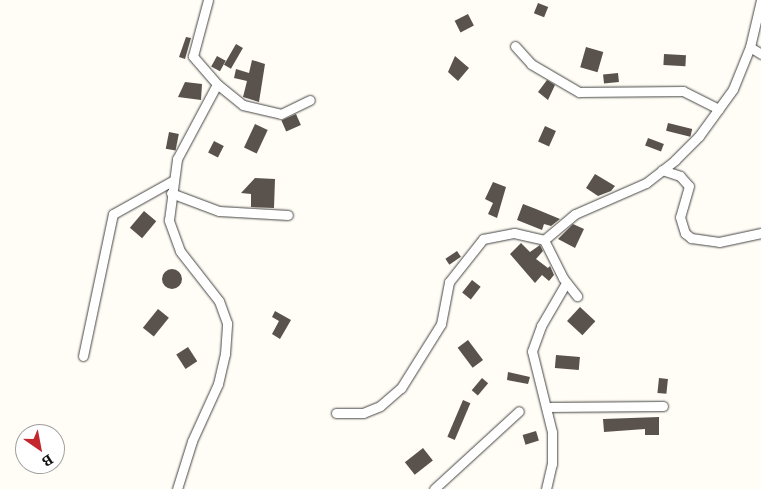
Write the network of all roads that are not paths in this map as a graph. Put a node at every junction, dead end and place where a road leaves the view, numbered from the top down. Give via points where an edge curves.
1 (208, 0) edge
2 (761, 0) edge
3 (515, 46) dead end
4 (750, 47) junction
5 (761, 54) edge
6 (217, 84) junction
7 (310, 100) dead end
8 (719, 109) junction
9 (662, 170) junction
10 (172, 181) junction
11 (172, 193) junction
12 (288, 215) dead end
13 (761, 233) edge
14 (544, 240) junction
15 (566, 282) junction
16 (577, 296) dead end
17 (83, 356) dead end
18 (663, 406) dead end
19 (547, 407) junction
20 (519, 411) dead end
21 (336, 413) dead end
22 (177, 489) edge
23 (434, 489) edge
24 (546, 489) edge

1 - 6 street via 193,56
2 - 4 street
3 - 8 street via 530,64 579,92 683,91
4 - 5 street
4 - 8 street via 733,90
6 - 7 street via 243,105 272,113 296,110
6 - 10 street via 177,159
8 - 9 street via 699,136
9 - 13 street via 680,176 689,186 680,217 685,233 691,238 719,242
9 - 14 street via 646,183 575,214
10 - 11 street
10 - 17 street via 113,214
11 - 12 street via 219,211
11 - 22 street via 169,220 180,251 219,301 227,323 218,384 192,441
14 - 15 street
14 - 21 street via 514,233 483,239 449,282 441,324 401,388 380,406 363,413
15 - 16 street
15 - 19 street via 541,326 532,351
18 - 19 street
19 - 24 street via 553,456
20 - 23 street

